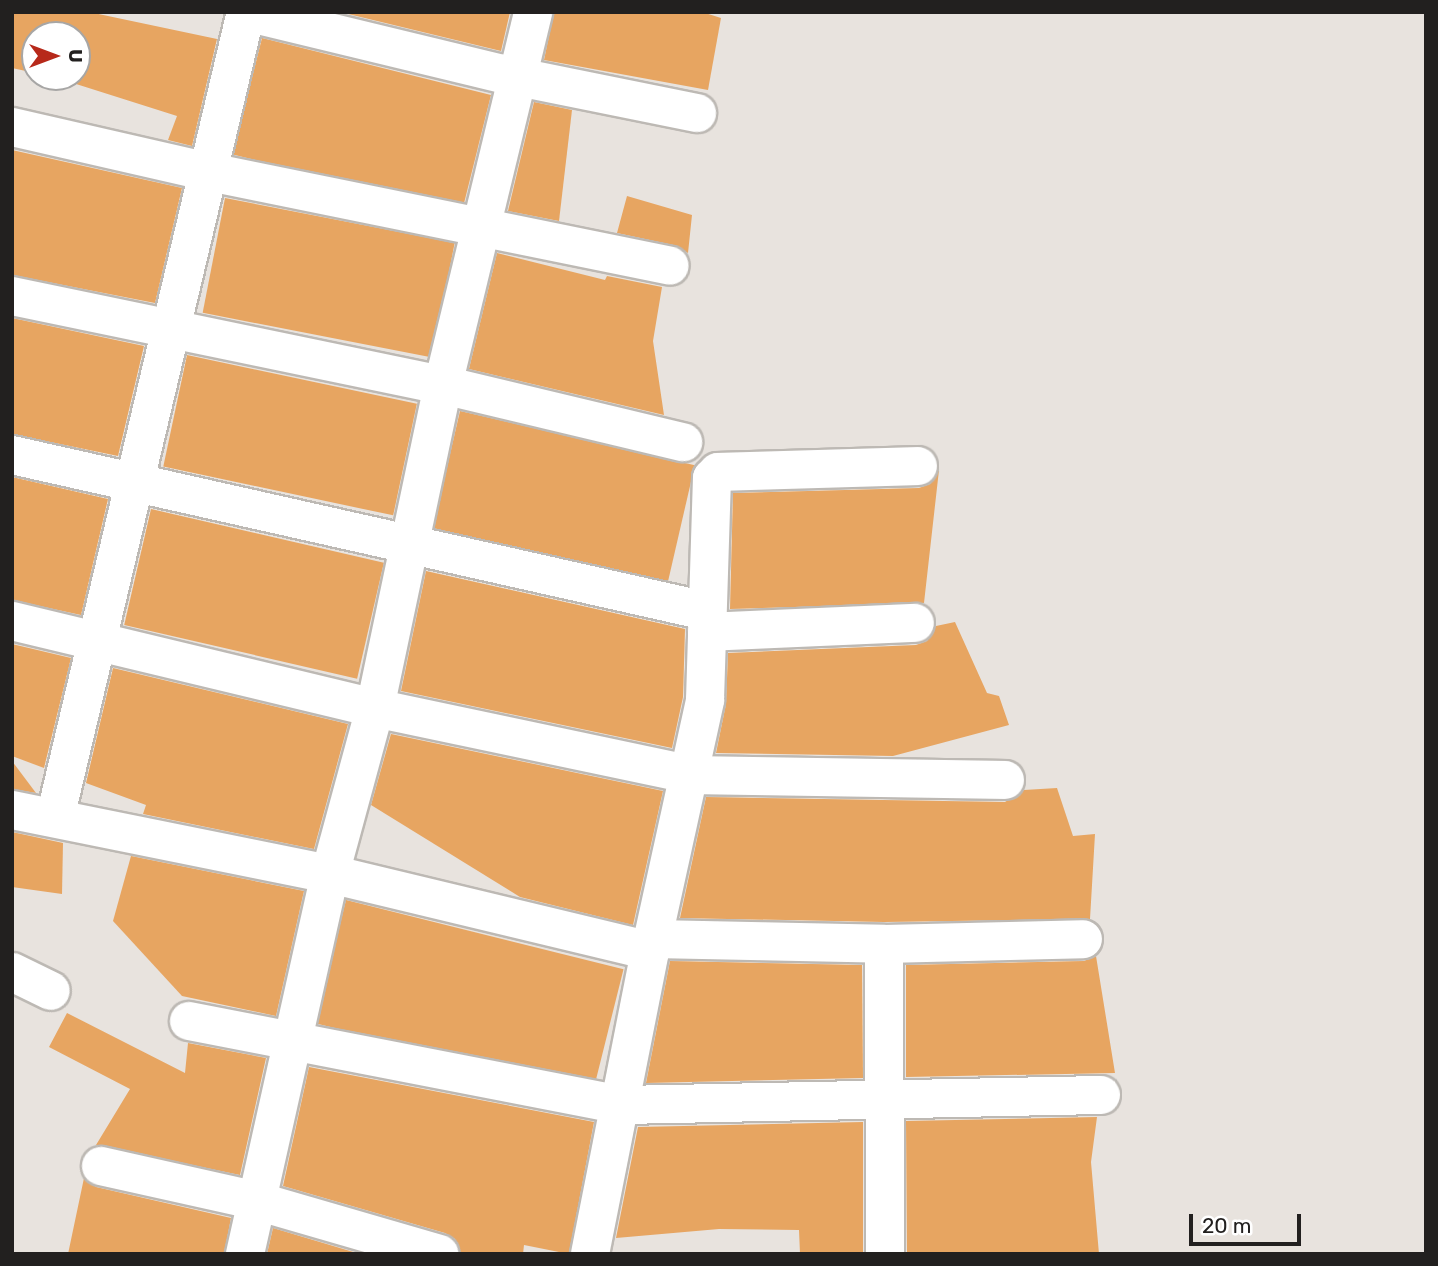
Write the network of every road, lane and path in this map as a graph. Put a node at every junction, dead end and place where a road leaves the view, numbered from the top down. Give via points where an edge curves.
1 (533, 12) edge
2 (517, 77) junction
3 (697, 113) dead end
4 (12, 127) edge
5 (209, 172) junction
6 (482, 230) junction
7 (669, 266) dead end
8 (12, 296) edge
9 (171, 329) junction
10 (443, 385) junction
11 (683, 442) dead end
12 (12, 455) edge
13 (918, 466) dead end
14 (132, 485) junction
15 (409, 544) junction
16 (12, 621) edge
17 (707, 622) junction
18 (915, 623) dead end
19 (98, 641) junction
20 (375, 708) junction
21 (692, 775) junction
22 (1004, 780) dead end
23 (12, 810) edge
24 (55, 818) junction
25 (330, 874) junction
26 (1083, 939) dead end
27 (884, 944) junction
28 (652, 945) junction
29 (12, 972) edge
30 (51, 991) dead end
31 (189, 1021) dead end
32 (293, 1039) junction
33 (1101, 1095) dead end
34 (884, 1100) junction
35 (623, 1105) junction
36 (101, 1166) dead end
37 (257, 1201) junction
38 (245, 1254) edge
39 (439, 1254) edge
40 (590, 1254) edge
41 (885, 1254) edge

1 - 2 street
2 - 3 street
2 - 5 street via 246,12
2 - 6 street
4 - 5 street
5 - 6 street
5 - 9 street
6 - 7 street
6 - 10 street
8 - 9 street
9 - 10 street
9 - 14 street
10 - 11 street
10 - 15 street
12 - 14 street
13 - 17 street via 718,472 708,494
14 - 15 street
14 - 19 street
15 - 17 street
15 - 20 street
16 - 19 street
17 - 18 street
17 - 21 street via 705,700
19 - 20 street
19 - 24 street
20 - 21 street
20 - 25 street
21 - 22 street
21 - 28 street
23 - 24 street
24 - 25 street
25 - 28 street
25 - 32 street
26 - 27 street
27 - 28 street
27 - 34 street
28 - 35 street
29 - 30 street
31 - 32 street
32 - 35 street
32 - 37 street
33 - 34 street
34 - 35 street
34 - 41 street
35 - 40 street
36 - 37 street
37 - 38 street
37 - 39 street

